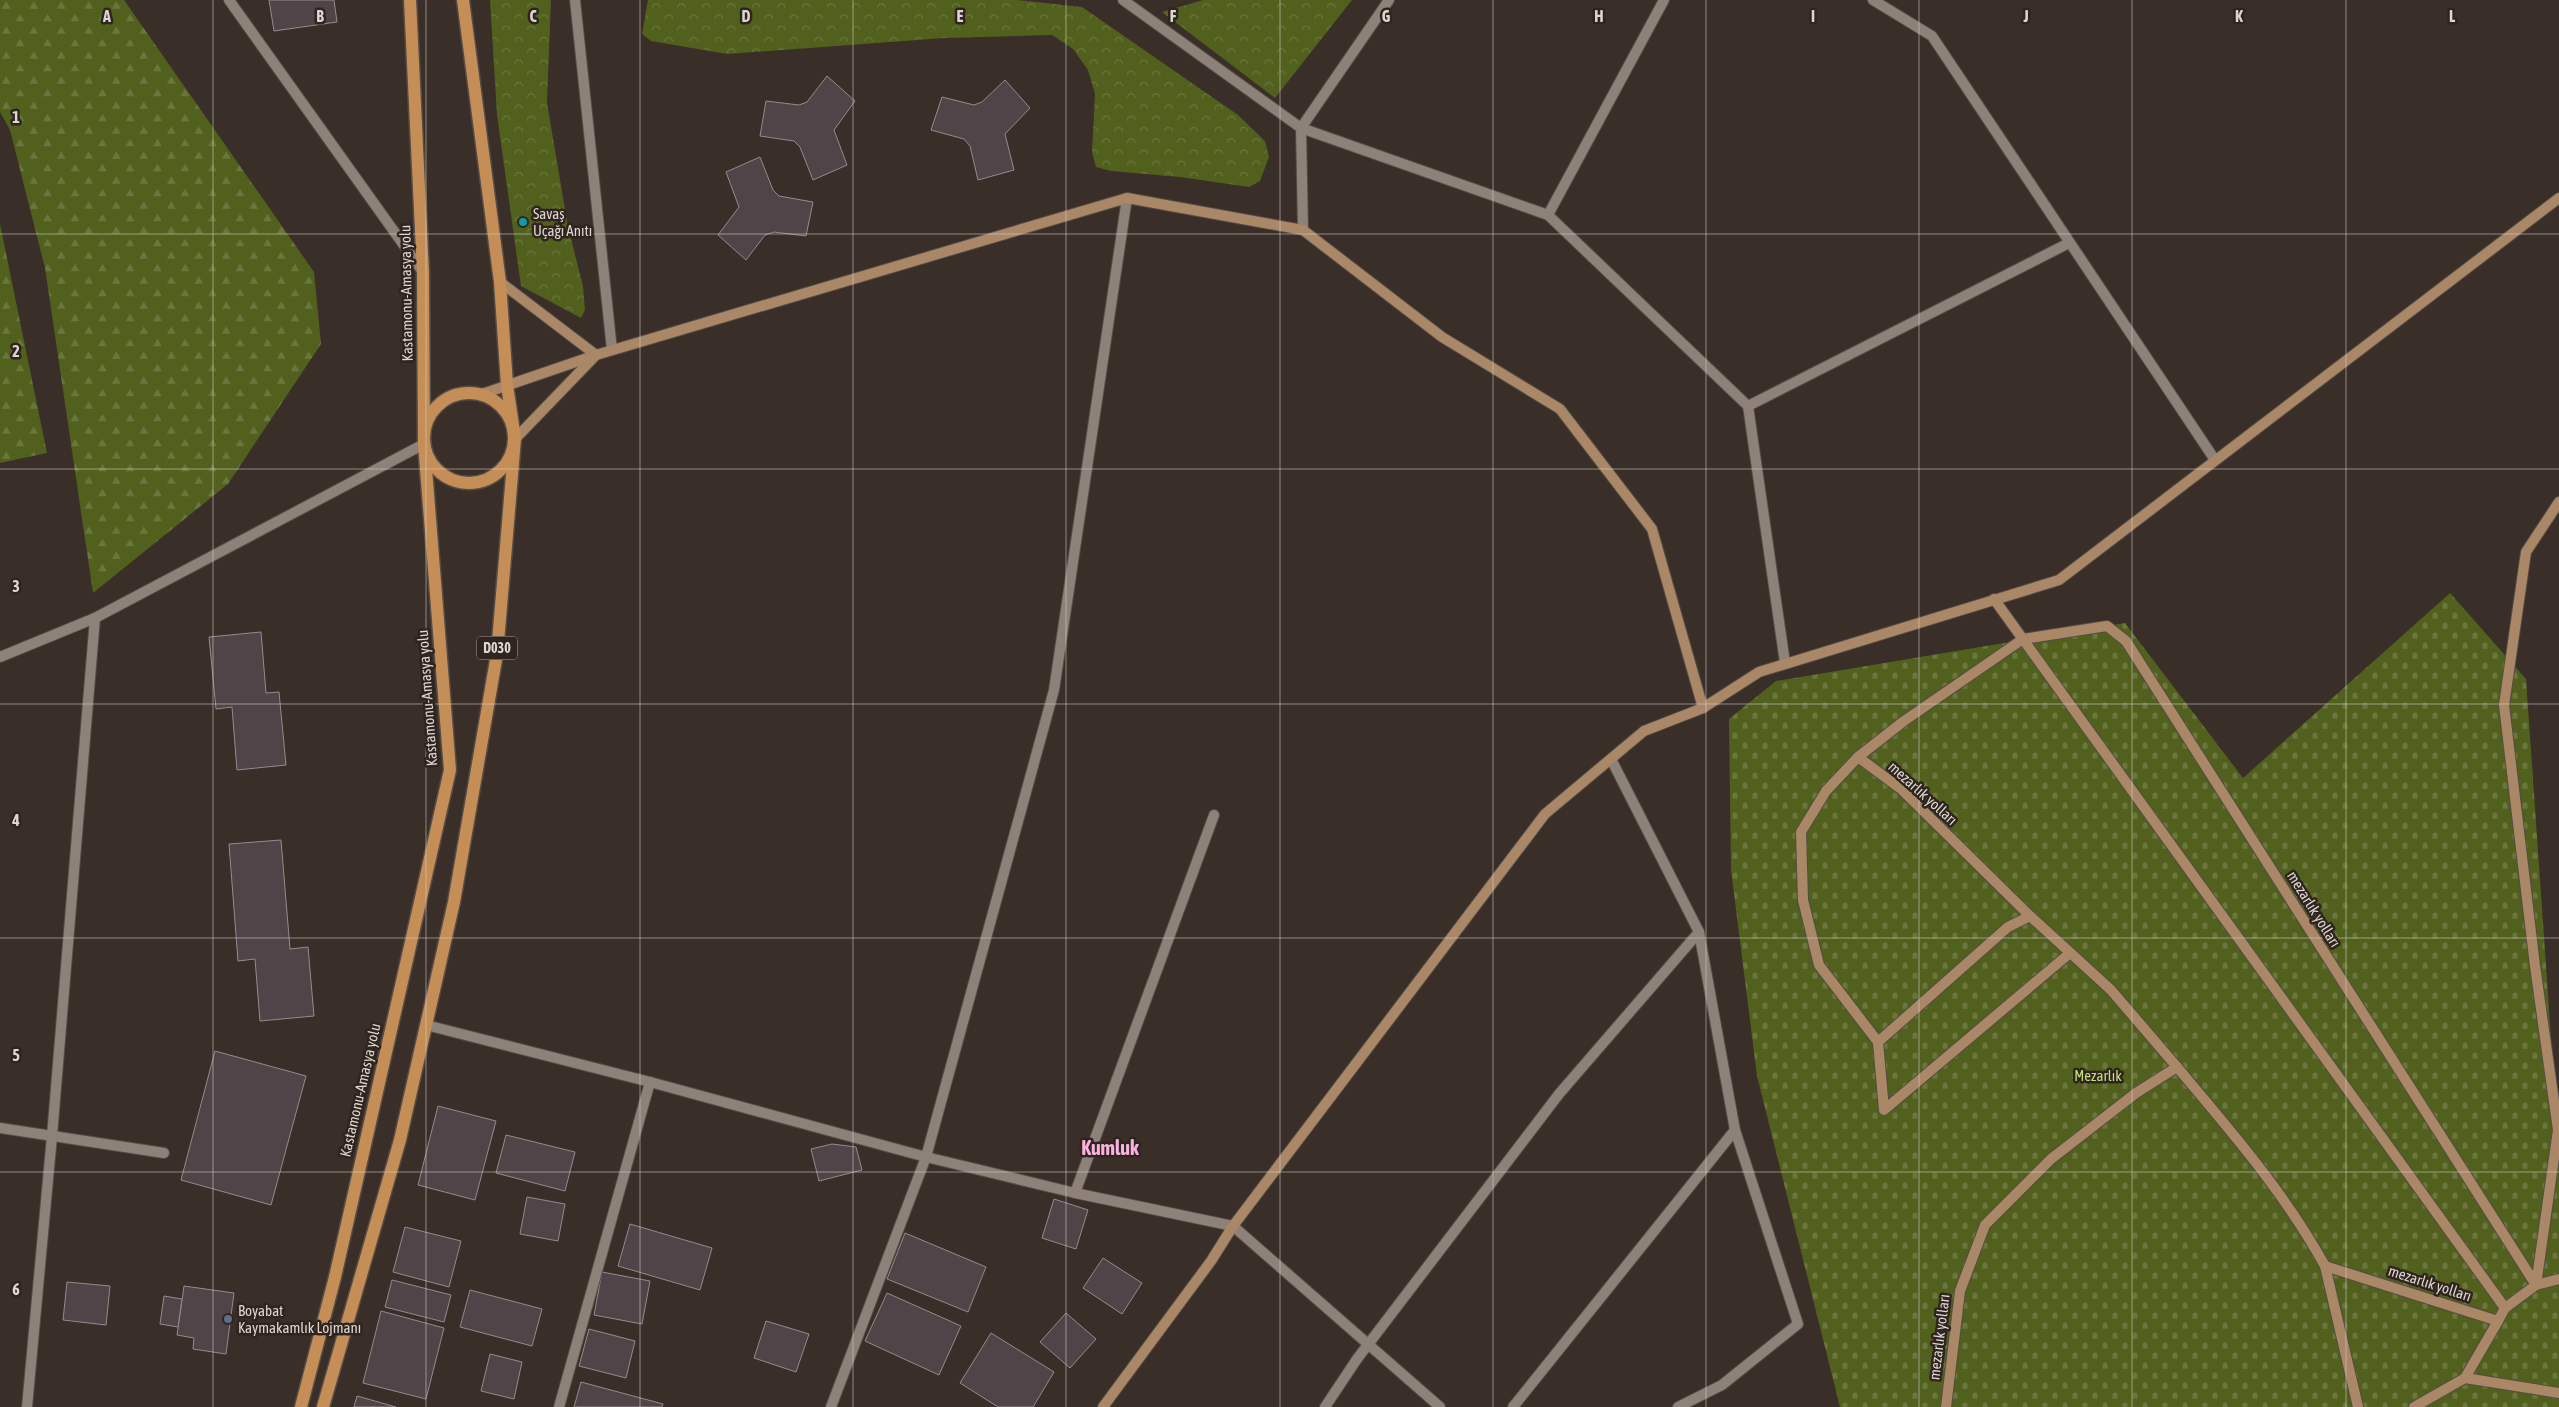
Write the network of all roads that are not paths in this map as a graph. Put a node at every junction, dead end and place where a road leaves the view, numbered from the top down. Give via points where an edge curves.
1 (230, 0) edge
2 (410, 0) edge
3 (463, 0) edge
4 (575, 0) edge
5 (1123, 0) edge
6 (1389, 0) edge
7 (1664, 0) edge
8 (1873, 0) edge
9 (1300, 128) junction
10 (1127, 198) junction
11 (2559, 198) edge
12 (1548, 215) junction
13 (1304, 230) junction
14 (2069, 242) junction
15 (424, 272) junction
16 (500, 282) junction
17 (612, 350) junction
18 (596, 355) junction
19 (507, 385) junction
20 (482, 394) junction
21 (1748, 406) junction
22 (515, 439) junction
23 (424, 444) junction
24 (2214, 460) junction
25 (2559, 502) edge
26 (1994, 600) junction
27 (95, 618) junction
28 (2023, 639) junction
29 (0, 657) edge
30 (1785, 663) junction
31 (1703, 708) junction
32 (1858, 757) junction
33 (1611, 759) junction
34 (1214, 815) dead end
35 (2030, 916) junction
36 (1699, 932) junction
37 (2070, 953) junction
38 (426, 1025) junction
39 (1878, 1042) junction
40 (2177, 1067) junction
41 (650, 1082) junction
42 (0, 1128) edge
43 (1735, 1130) junction
44 (52, 1136) junction
45 (164, 1153) dead end
46 (926, 1157) junction
47 (1075, 1193) junction
48 (1233, 1226) junction
49 (2325, 1266) junction
50 (2559, 1280) edge
51 (2536, 1285) junction
52 (2505, 1308) junction
53 (2498, 1321) junction
54 (1369, 1343) junction
55 (2465, 1378) junction
56 (2559, 1393) edge
57 (27, 1407) edge
58 (301, 1407) edge
59 (323, 1407) edge
60 (559, 1407) edge
61 (831, 1407) edge
62 (1103, 1407) edge
63 (1325, 1407) edge
64 (1440, 1407) edge
65 (1513, 1407) edge
66 (1678, 1407) edge
67 (1946, 1407) edge
68 (2358, 1407) edge
69 (2414, 1407) edge

1 - 15 street
2 - 15 main road, Kastamonu-Amasya yolu
3 - 16 main road, D030
4 - 17 street
5 - 9 street
6 - 9 street
7 - 12 street
8 - 14 street via 1932,36
9 - 12 street
9 - 13 street
10 - 13 street
10 - 17 street
10 - 46 street via 1054,690
11 - 24 street
12 - 21 street
13 - 31 street via 1442,337 1560,408 1652,529
14 - 21 street
14 - 24 street
15 - 23 main road, Kastamonu-Amasya yolu
16 - 18 street
16 - 19 main road, D030
17 - 18 street
18 - 19 street
18 - 22 street
19 - 20 street
19 - 22 main road, D030
20 - 22 main road via 506,410 513,424
20 - 23 main road via 466,392 439,404 424,430
21 - 30 street
22 - 23 main road via 505,467 494,477 480,483 465,484 450,480 438,471
22 - 38 main road, D030 via 496,654 454,902
23 - 27 street
23 - 58 main road, Kastamonu-Amasya yolu via 450,770 335,1277
24 - 26 street via 2059,580
25 - 51 street via 2526,552 2504,705 2558,1130
26 - 28 street, mezarlık yolları
26 - 30 street
27 - 29 street
27 - 44 street
28 - 32 street, mezarlık yolları via 1904,721
28 - 51 street, mezarlık yolları via 2107,626 2126,641
28 - 52 street, mezarlık yolları
30 - 31 street via 1759,672
31 - 33 street via 1644,731
32 - 35 street, mezarlık yolları via 1900,789
32 - 39 street, mezarlık yolları via 1826,790 1801,832 1803,900 1819,965
33 - 36 street
33 - 48 street via 1545,814
34 - 47 street
35 - 37 street, mezarlık yolları
35 - 39 street via 2008,928
36 - 43 street
36 - 54 street via 1558,1094
37 - 39 street via 1884,1110
37 - 40 street, mezarlık yolları via 2111,990
38 - 41 street
38 - 59 main road, D030 via 400,1140
40 - 49 street, mezarlık yolları via 2244,1147 2304,1227
40 - 67 street, mezarlık yolları via 2136,1093 2051,1159 1985,1225 1960,1291
41 - 46 street
41 - 60 street
42 - 44 street
43 - 65 street
43 - 66 street via 1798,1324 1722,1385
44 - 45 street
44 - 57 street
46 - 47 street
46 - 61 street
47 - 48 street
48 - 54 street
48 - 62 street via 1211,1262
49 - 53 street, mezarlık yolları
49 - 68 street, mezarlık yolları
50 - 51 street
51 - 52 street
52 - 53 street
53 - 55 street
54 - 63 street
54 - 64 street
55 - 56 street
55 - 69 street

